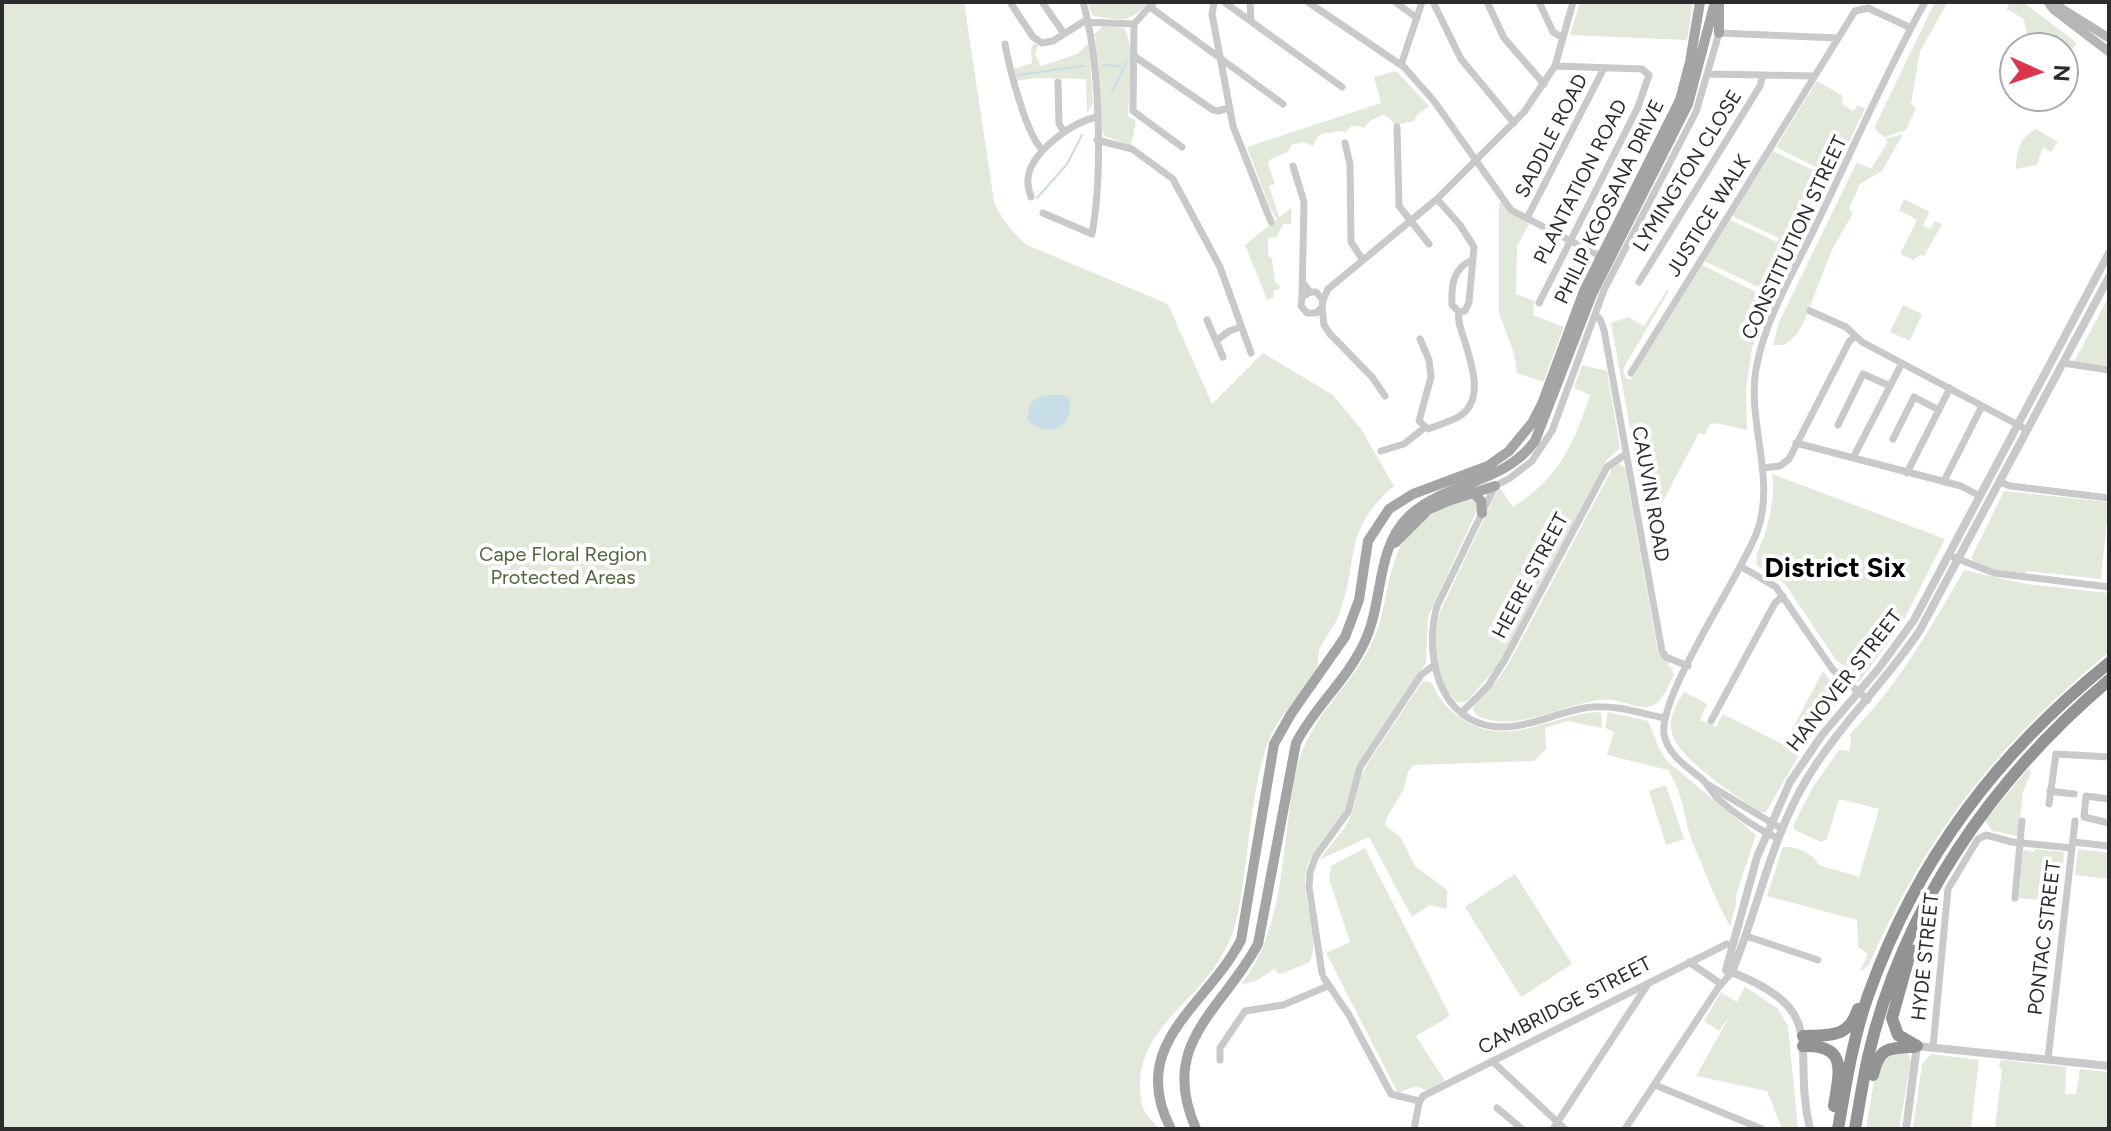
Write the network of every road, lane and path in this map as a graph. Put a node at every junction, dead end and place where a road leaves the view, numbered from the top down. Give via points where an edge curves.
1 (1010, 2) edge
2 (1042, 2) edge
3 (1083, 2) edge
4 (1214, 2) edge
5 (1224, 2) edge
6 (1250, 2) edge
7 (1308, 2) edge
8 (1395, 2) edge
9 (1422, 2) edge
10 (1433, 2) edge
11 (1487, 2) edge
12 (1539, 2) edge
13 (1573, 2) edge
14 (1700, 2) edge
15 (1717, 2) edge
16 (1925, 2) edge
17 (2049, 2) edge
18 (1152, 4) edge
19 (1866, 5) edge
20 (1417, 18) junction
21 (1088, 21) junction
22 (1251, 21) junction
23 (1134, 24) junction
24 (1911, 28) junction
25 (1063, 32) junction
26 (1719, 33) junction
27 (1563, 38) junction
28 (1838, 38) junction
29 (1005, 44) dead end
30 (2108, 44) edge
31 (1134, 56) junction
32 (1220, 58) junction
33 (1401, 65) junction
34 (1555, 66) junction
35 (1604, 68) junction
36 (1709, 74) junction
37 (1763, 75) junction
38 (1814, 76) junction
39 (1058, 82) dead end
40 (1544, 84) junction
41 (1342, 87) dead end
42 (1283, 104) dead end
43 (1229, 108) junction
44 (1097, 117) junction
45 (1514, 123) junction
46 (1397, 127) dead end
47 (1064, 132) junction
48 (1097, 140) junction
49 (1345, 143) dead end
50 (1182, 147) dead end
51 (1043, 150) junction
52 (1477, 159) junction
53 (1293, 166) dead end
54 (1031, 197) dead end
55 (1437, 199) junction
56 (1043, 213) dead end
57 (1527, 218) junction
58 (1410, 221) junction
59 (1271, 222) dead end
60 (1570, 240) junction
61 (1429, 244) dead end
62 (2109, 253) edge
63 (1600, 256) junction
64 (1363, 260) junction
65 (1473, 260) junction
66 (2100, 270) junction
67 (2109, 276) edge
68 (1639, 282) dead end
69 (1304, 284) junction
70 (1328, 289) junction
71 (1313, 292) junction
72 (1302, 297) junction
73 (1539, 303) dead end
74 (1321, 309) junction
75 (1462, 311) junction
76 (1810, 311) dead end
77 (1595, 315) junction
78 (1207, 320) dead end
79 (1241, 327) junction
80 (1855, 336) junction
81 (1420, 339) dead end
82 (1216, 341) junction
83 (1251, 353) dead end
84 (1223, 357) dead end
85 (1902, 363) junction
86 (2063, 363) junction
87 (2109, 370) edge
88 (1631, 373) dead end
89 (1890, 386) junction
90 (1950, 388) junction
91 (1385, 396) dead end
92 (1982, 406) junction
93 (1939, 410) junction
94 (1838, 425) dead end
95 (2018, 425) junction
96 (1424, 428) junction
97 (2028, 430) junction
98 (1893, 439) dead end
99 (1796, 443) junction
100 (1381, 451) dead end
101 (1626, 454) junction
102 (1853, 458) junction
103 (1762, 468) junction
104 (1907, 473) junction
105 (1944, 481) junction
106 (2000, 482) junction
107 (1495, 486) junction
108 (1473, 492) junction
109 (1980, 496) junction
110 (2109, 498) edge
111 (1482, 513) junction
112 (1388, 550) junction
113 (1948, 555) junction
114 (1959, 560) junction
115 (1740, 566) junction
116 (2109, 587) edge
117 (1783, 596) junction
118 (2109, 663) edge
119 (1433, 666) junction
120 (1688, 666) junction
121 (2109, 680) edge
122 (1858, 692) junction
123 (1868, 700) junction
124 (1462, 712) junction
125 (1664, 718) junction
126 (1711, 721) dead end
127 (2109, 757) edge
128 (1705, 783) junction
129 (2050, 791) junction
130 (2074, 794) dead end
131 (2109, 799) edge
132 (2049, 804) dead end
133 (2022, 821) dead end
134 (2075, 821) dead end
135 (1770, 823) junction
136 (2109, 823) edge
137 (1766, 833) junction
138 (1779, 834) junction
139 (2020, 842) junction
140 (2072, 845) junction
141 (2109, 846) edge
142 (1932, 891) junction
143 (2015, 898) dead end
144 (1895, 928) junction
145 (1746, 936) junction
146 (1727, 944) dead end
147 (1818, 960) dead end
148 (1689, 962) junction
149 (1729, 971) junction
150 (1325, 979) junction
151 (1650, 981) junction
152 (1721, 984) junction
153 (1803, 1041) junction
154 (1917, 1046) junction
155 (1933, 1047) junction
156 (2048, 1059) junction
157 (1220, 1060) dead end
158 (1492, 1061) junction
159 (2109, 1066) edge
160 (1655, 1085) junction
161 (1419, 1100) junction
162 (1497, 1108) dead end
163 (1555, 1126) edge
164 (1629, 1128) edge
165 (1171, 1129) edge
166 (1196, 1129) edge
167 (1414, 1129) edge
168 (1522, 1129) edge
169 (1565, 1129) edge
170 (1762, 1129) edge
171 (1810, 1129) edge
172 (1831, 1129) edge
173 (1838, 1129) edge
174 (1858, 1129) edge
175 (1906, 1129) edge

1 - 25 street via 1038,41 1053,41
2 - 25 street
3 - 21 street
4 - 32 street
5 - 22 street
6 - 22 street
7 - 33 street
8 - 20 street
9 - 20 street
10 - 45 street via 1461,59
11 - 40 street via 1504,38
12 - 27 street via 1553,32
13 - 27 street
14 - 63 main road, PHILIP KGOSANA DRIVE via 1680,100
15 - 26 main road
15 - 112 main road, PHILIP KGOSANA DRIVE via 1688,104 1599,277 1535,441 1502,471 1420,508 1403,522
16 - 24 street, CONSTITUTION STREET
17 - 30 main road
18 - 23 street
18 - 32 street
19 - 24 street
19 - 28 street, JUSTICE WALK via 1855,11
20 - 33 street
21 - 23 street
21 - 25 street
21 - 44 street
22 - 41 street
23 - 31 street
24 - 103 street, CONSTITUTION STREET via 1761,346 1754,402
26 - 28 street
26 - 36 street
27 - 34 street
28 - 38 street, JUSTICE WALK
29 - 51 street via 1032,138
31 - 43 street via 1213,110
31 - 50 street via 1134,113
32 - 42 street
32 - 43 street
33 - 52 street
34 - 35 street
34 - 40 street
35 - 57 street, SADDLE ROAD
35 - 60 street, PLANTATION ROAD via 1642,69 1649,75
36 - 37 street
36 - 77 street via 1688,131
37 - 38 street
37 - 68 street, LYMINGTON CLOSE
38 - 88 street, JUSTICE WALK
39 - 47 street via 1059,124
40 - 45 street
43 - 59 street
44 - 47 street
44 - 48 street
45 - 52 street
46 - 58 street via 1399,206
47 - 51 street
48 - 56 street via 1092,234
48 - 79 street via 1132,149 1173,179 1220,267
49 - 64 street via 1351,242
51 - 54 street via 1029,173
52 - 55 street
52 - 57 street via 1511,210
53 - 69 street via 1304,202
55 - 58 street
55 - 65 street via 1470,240
57 - 60 street
58 - 61 street
58 - 64 street
60 - 63 street
60 - 73 street, PLANTATION ROAD
62 - 66 street, HANOVER STREET
63 - 165 main road, PHILIP KGOSANA DRIVE via 1542,404 1525,434 1488,466 1402,499 1373,531 1359,600 1345,637 1274,744 1241,940 1164,1048 1159,1084
64 - 70 street
65 - 75 street via 1469,302
65 - 75 street via 1454,275 1452,305
66 - 67 street
66 - 95 street, HANOVER STREET
67 - 86 street, HANOVER STREET
69 - 71 street
69 - 72 street
70 - 71 street
70 - 74 street
71 - 72 street
71 - 74 street
72 - 74 street via 1303,310
74 - 91 street via 1330,334
75 - 96 street via 1457,322 1474,371 1471,401 1458,417
76 - 80 street
77 - 101 street, CAUVIN ROAD via 1604,330
77 - 107 street via 1548,440 1525,467
78 - 82 street
79 - 82 street
79 - 83 street
80 - 85 street
80 - 99 street
81 - 96 street via 1431,367 1419,416
82 - 84 street
85 - 89 street
85 - 90 street
86 - 87 street
86 - 97 street, HANOVER STREET
89 - 94 street via 1863,374
89 - 102 street
90 - 92 street
90 - 93 street
92 - 95 street
92 - 105 street
93 - 98 street via 1914,397
93 - 104 street
95 - 97 street
95 - 109 street, HANOVER STREET
96 - 100 street
97 - 106 street, HANOVER STREET
99 - 102 street
99 - 103 street via 1784,464
101 - 120 street, CAUVIN ROAD via 1662,651
101 - 124 street, HEERE STREET via 1607,467 1495,676
102 - 104 street
103 - 115 street, CONSTITUTION STREET via 1761,515
104 - 105 street
105 - 109 street
106 - 110 street
106 - 114 street, HANOVER STREET
107 - 108 main road
107 - 111 street
108 - 111 main road
108 - 112 main road via 1428,510
109 - 113 street, HANOVER STREET
111 - 119 street via 1437,606
112 - 166 main road, PHILIP KGOSANA DRIVE via 1364,643 1296,743 1258,944 1189,1046 1184,1086
113 - 114 street
113 - 122 street, HANOVER STREET via 1914,620
114 - 116 street via 2005,575
114 - 123 street, HANOVER STREET via 1920,630
115 - 117 street
115 - 120 street, CONSTITUTION STREET
117 - 122 street via 1833,670
117 - 126 street
118 - 144 highway via 2031,732 1969,804
119 - 124 street via 1446,698
119 - 150 street via 1421,675 1360,767 1348,812 1310,872 1310,902
120 - 125 street, CONSTITUTION STREET
121 - 142 highway via 2001,787
122 - 123 street
122 - 135 street, HANOVER STREET via 1805,758
123 - 138 street, HANOVER STREET via 1811,773
124 - 125 street via 1488,724 1513,727 1588,707 1617,706
125 - 128 street via 1664,738 1671,751
127 - 129 street via 2056,754
128 - 135 street
128 - 137 street
129 - 130 street
129 - 132 street
131 - 136 street via 2086,796 2084,817
133 - 139 street
134 - 140 street, PONTAC STREET
135 - 137 street, HANOVER STREET
135 - 138 street
137 - 138 street
137 - 149 street, HANOVER STREET
138 - 145 street, HANOVER STREET
139 - 140 street
139 - 143 street
139 - 155 street, HYDE STREET via 1986,835 1978,839 1948,889
140 - 141 street
140 - 156 street, PONTAC STREET
142 - 154 highway via 1892,1018 1898,1035
142 - 174 highway via 1882,1010 1868,1057
144 - 153 highway via 1854,1021 1837,1034
144 - 173 highway via 1863,1012
145 - 147 street
145 - 149 street, HANOVER STREET
146 - 148 street, CAMBRIDGE STREET
148 - 151 street, CAMBRIDGE STREET
148 - 152 street
149 - 152 street
149 - 153 street via 1787,1005
150 - 157 street via 1285,1004 1245,1011 1220,1048
150 - 161 street via 1392,1096
151 - 158 street, CAMBRIDGE STREET
151 - 163 street
152 - 160 street
153 - 171 street
153 - 172 highway via 1829,1048 1838,1060
154 - 155 street
154 - 174 highway via 1888,1049 1876,1060
154 - 175 street
155 - 156 street
156 - 159 street
158 - 161 street, CAMBRIDGE STREET
158 - 163 street
160 - 164 street
160 - 170 street
161 - 167 street
162 - 168 street
163 - 169 street

